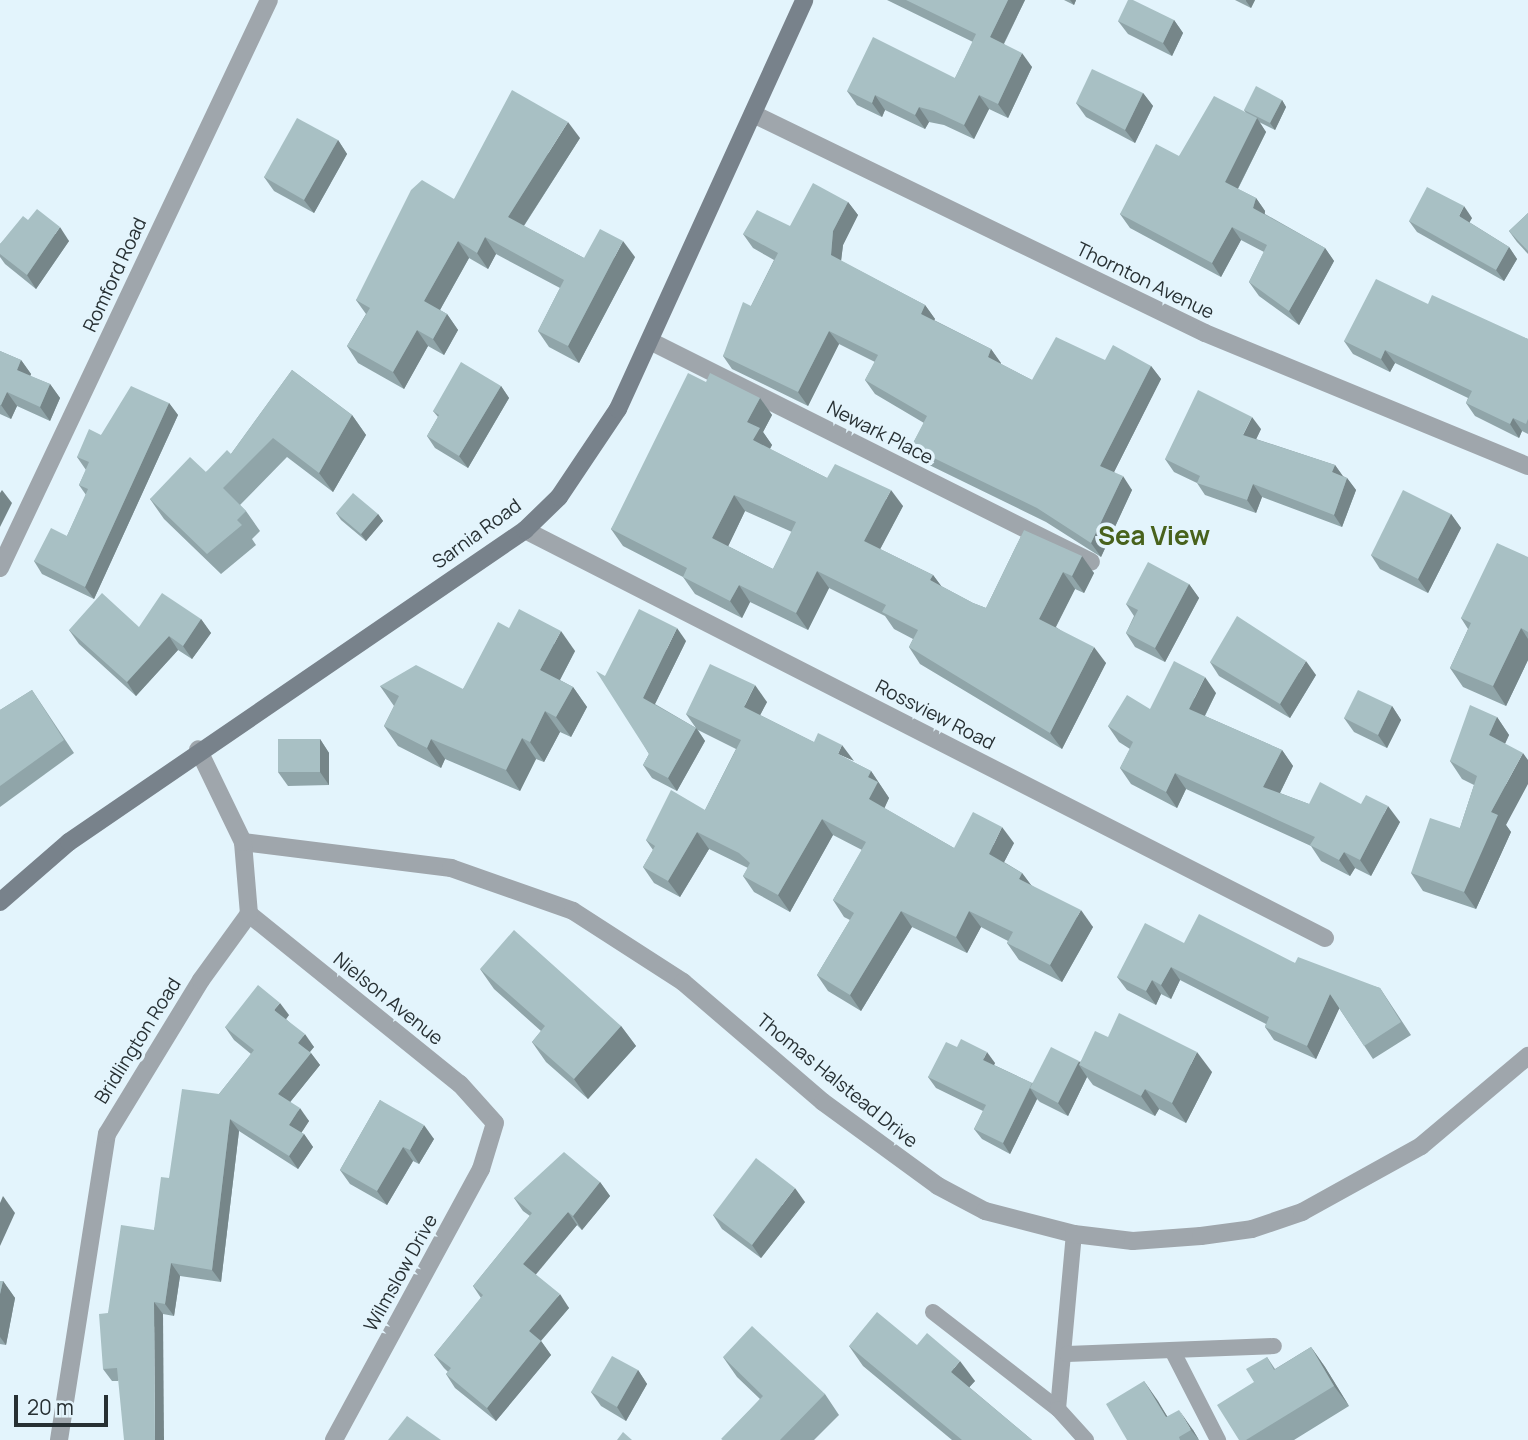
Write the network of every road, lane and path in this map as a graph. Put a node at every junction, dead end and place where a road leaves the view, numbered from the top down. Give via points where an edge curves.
1 (269, 0) edge
2 (804, 0) edge
3 (753, 114) junction
4 (650, 341) junction
5 (1528, 466) edge
6 (525, 530) junction
7 (1091, 562) dead end
8 (0, 568) edge
9 (198, 749) junction
10 (243, 842) junction
11 (0, 902) edge
12 (249, 914) junction
13 (1325, 938) dead end
14 (1528, 1056) edge
15 (495, 1124) joint
16 (1074, 1234) junction
17 (933, 1312) dead end
18 (1274, 1346) dead end
19 (1067, 1354) junction
20 (1174, 1354) junction
21 (1058, 1409) junction
22 (59, 1440) edge
23 (334, 1440) edge
24 (1086, 1440) edge
25 (1218, 1440) edge

1 - 8 street, Romford Road
2 - 3 main road, Sarnia Road
3 - 4 main road, Sarnia Road
3 - 5 street, Thornton Avenue via 1205,333
4 - 6 main road, Sarnia Road via 590,456
4 - 7 street, Newark Place
6 - 9 main road, Sarnia Road
6 - 13 street, Rossview Road
9 - 10 street
9 - 11 main road, Sarnia Road via 69,842
10 - 12 street
10 - 16 street, Thomas Halstead Drive via 451,868 573,911 683,982 822,1102 938,1186 985,1211
12 - 15 street, Nielson Avenue via 460,1084
12 - 22 street, Bridlington Road via 201,979 107,1134
14 - 16 street, Thomas Halstead Drive via 1421,1146 1302,1212 1252,1229 1201,1236 1133,1241
15 - 23 street, Wilmslow Drive via 481,1169
16 - 19 lane
17 - 21 lane
18 - 20 lane
19 - 20 lane
19 - 21 lane
20 - 25 lane
21 - 24 lane

